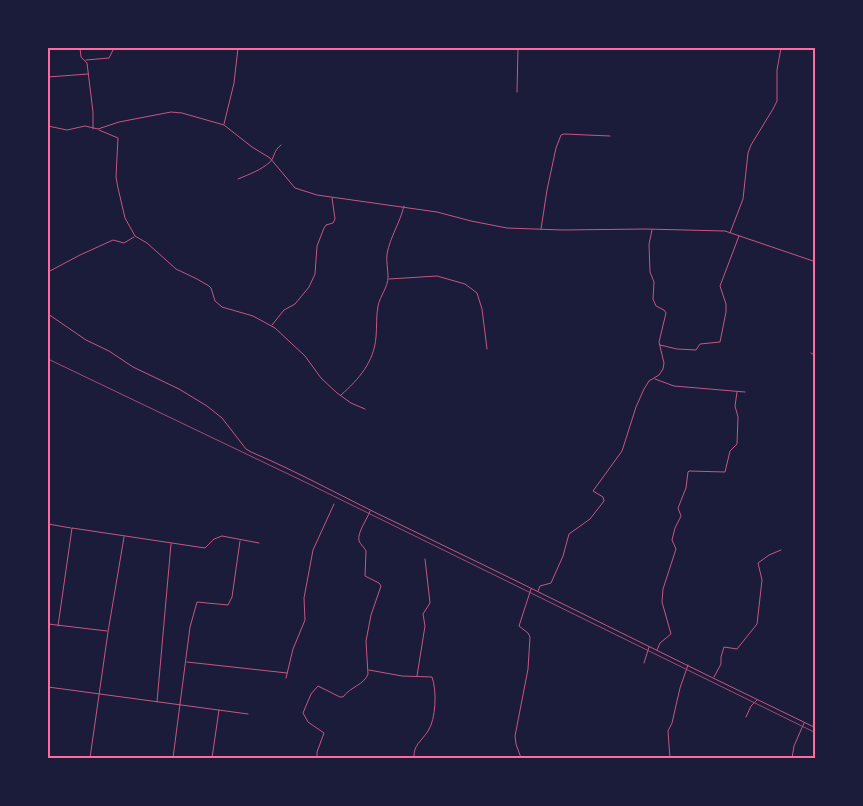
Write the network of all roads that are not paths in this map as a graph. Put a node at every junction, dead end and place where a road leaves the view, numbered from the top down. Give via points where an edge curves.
1 (80, 48) edge
2 (114, 48) edge
3 (121, 48) edge
4 (129, 48) edge
5 (238, 48) edge
6 (518, 48) edge
7 (781, 48) edge
8 (86, 60) junction
9 (88, 74) junction
10 (48, 77) edge
11 (517, 92) dead end
12 (224, 125) junction
13 (48, 126) edge
14 (93, 129) junction
15 (98, 129) junction
16 (610, 136) dead end
17 (281, 145) dead end
18 (272, 161) junction
19 (238, 179) dead end
20 (332, 198) junction
21 (404, 206) junction
22 (541, 230) junction
23 (652, 230) junction
24 (730, 233) junction
25 (135, 236) junction
26 (739, 236) junction
27 (816, 262) edge
28 (48, 272) edge
29 (388, 279) junction
30 (48, 314) edge
31 (272, 326) junction
32 (660, 344) junction
33 (486, 349) dead end
34 (811, 353) dead end
35 (816, 356) edge
36 (655, 379) junction
37 (737, 392) junction
38 (745, 392) dead end
39 (340, 395) junction
40 (365, 409) dead end
41 (334, 504) dead end
42 (370, 510) junction
43 (48, 524) edge
44 (72, 528) junction
45 (124, 536) junction
46 (241, 540) junction
47 (259, 543) dead end
48 (171, 544) junction
49 (781, 550) dead end
50 (425, 558) dead end
51 (532, 588) junction
52 (538, 592) junction
53 (48, 624) edge
54 (58, 626) junction
55 (108, 632) junction
56 (649, 647) junction
57 (657, 650) junction
58 (186, 662) junction
59 (644, 663) dead end
60 (688, 665) junction
61 (369, 670) junction
62 (288, 673) junction
63 (417, 676) junction
64 (286, 678) dead end
65 (714, 678) junction
66 (48, 686) edge
67 (99, 694) junction
68 (758, 700) junction
69 (158, 702) junction
70 (180, 704) junction
71 (219, 710) junction
72 (248, 714) dead end
73 (746, 717) dead end
74 (804, 723) junction
75 (816, 728) edge
76 (90, 758) edge
77 (172, 758) edge
78 (212, 758) edge
79 (317, 758) edge
80 (414, 758) edge
81 (521, 758) edge
82 (670, 758) edge
83 (792, 758) edge

1 - 8 street via 81,57
2 - 8 street via 109,58
3 - 4 street
5 - 12 street
6 - 11 street
7 - 24 street via 774,109 748,153 743,199
8 - 9 street
9 - 10 street
9 - 14 street via 94,112
12 - 15 street via 175,112
12 - 18 street
13 - 14 street via 67,130 85,126
14 - 15 street
15 - 25 street via 118,138 116,177 119,196 124,218
16 - 22 street via 561,136
17 - 18 street
18 - 19 street
18 - 20 street via 295,188
20 - 21 street
20 - 31 street via 335,219 324,228 317,246 315,274 295,304 284,310
21 - 22 street via 500,227
21 - 29 street via 387,253
22 - 23 street
23 - 24 street
23 - 32 street via 649,244 650,272 654,282 652,299 666,313
24 - 26 street
25 - 28 street via 124,244 113,240
25 - 31 street via 176,269 209,286 215,301 222,307 254,316
26 - 27 street
26 - 32 street via 720,286 726,312 720,342 700,344 696,350
29 - 33 street via 437,276 465,284 477,293
29 - 39 street via 378,304 376,339 368,366
30 - 42 street via 133,367 207,406 222,418 249,451
31 - 39 street
32 - 36 street via 664,363
34 - 35 street
36 - 37 street via 674,386
36 - 52 street via 649,381 644,389 622,451 593,491 604,501 590,518 569,534 551,583 540,586
37 - 38 street
37 - 57 street via 737,444 730,450 725,472 688,472 678,508 681,516 672,540 676,549 663,588 662,602 671,634
39 - 40 street
41 - 62 street via 312,550 304,598 305,620 293,649
42 - 51 street
42 - 61 street via 359,539 366,551 365,576 381,586 366,640
43 - 44 street
44 - 45 street
44 - 54 street
45 - 48 street
45 - 55 street
46 - 47 street
46 - 48 street via 222,536 204,548
46 - 58 street via 232,597 228,605 197,602
48 - 69 street
49 - 65 street via 758,564 762,580 756,626 736,649 724,647
50 - 63 street via 430,603 423,614 425,626
51 - 52 street
51 - 81 street via 519,626 530,637 528,669 515,736
52 - 56 street
53 - 54 street
54 - 55 street
55 - 67 street
56 - 57 street
56 - 59 street
57 - 60 street
58 - 62 street
58 - 70 street
60 - 65 street
60 - 82 street via 668,731
61 - 63 street
61 - 79 street via 366,679 343,697 320,686 311,694 303,713 308,722 324,733
62 - 64 street
63 - 80 street via 432,677 435,704 430,727 416,745
65 - 68 street
66 - 67 street
67 - 69 street
67 - 76 street
68 - 73 street
68 - 74 street
69 - 70 street
70 - 71 street
70 - 77 street
71 - 72 street
71 - 78 street
74 - 75 street
74 - 83 street

